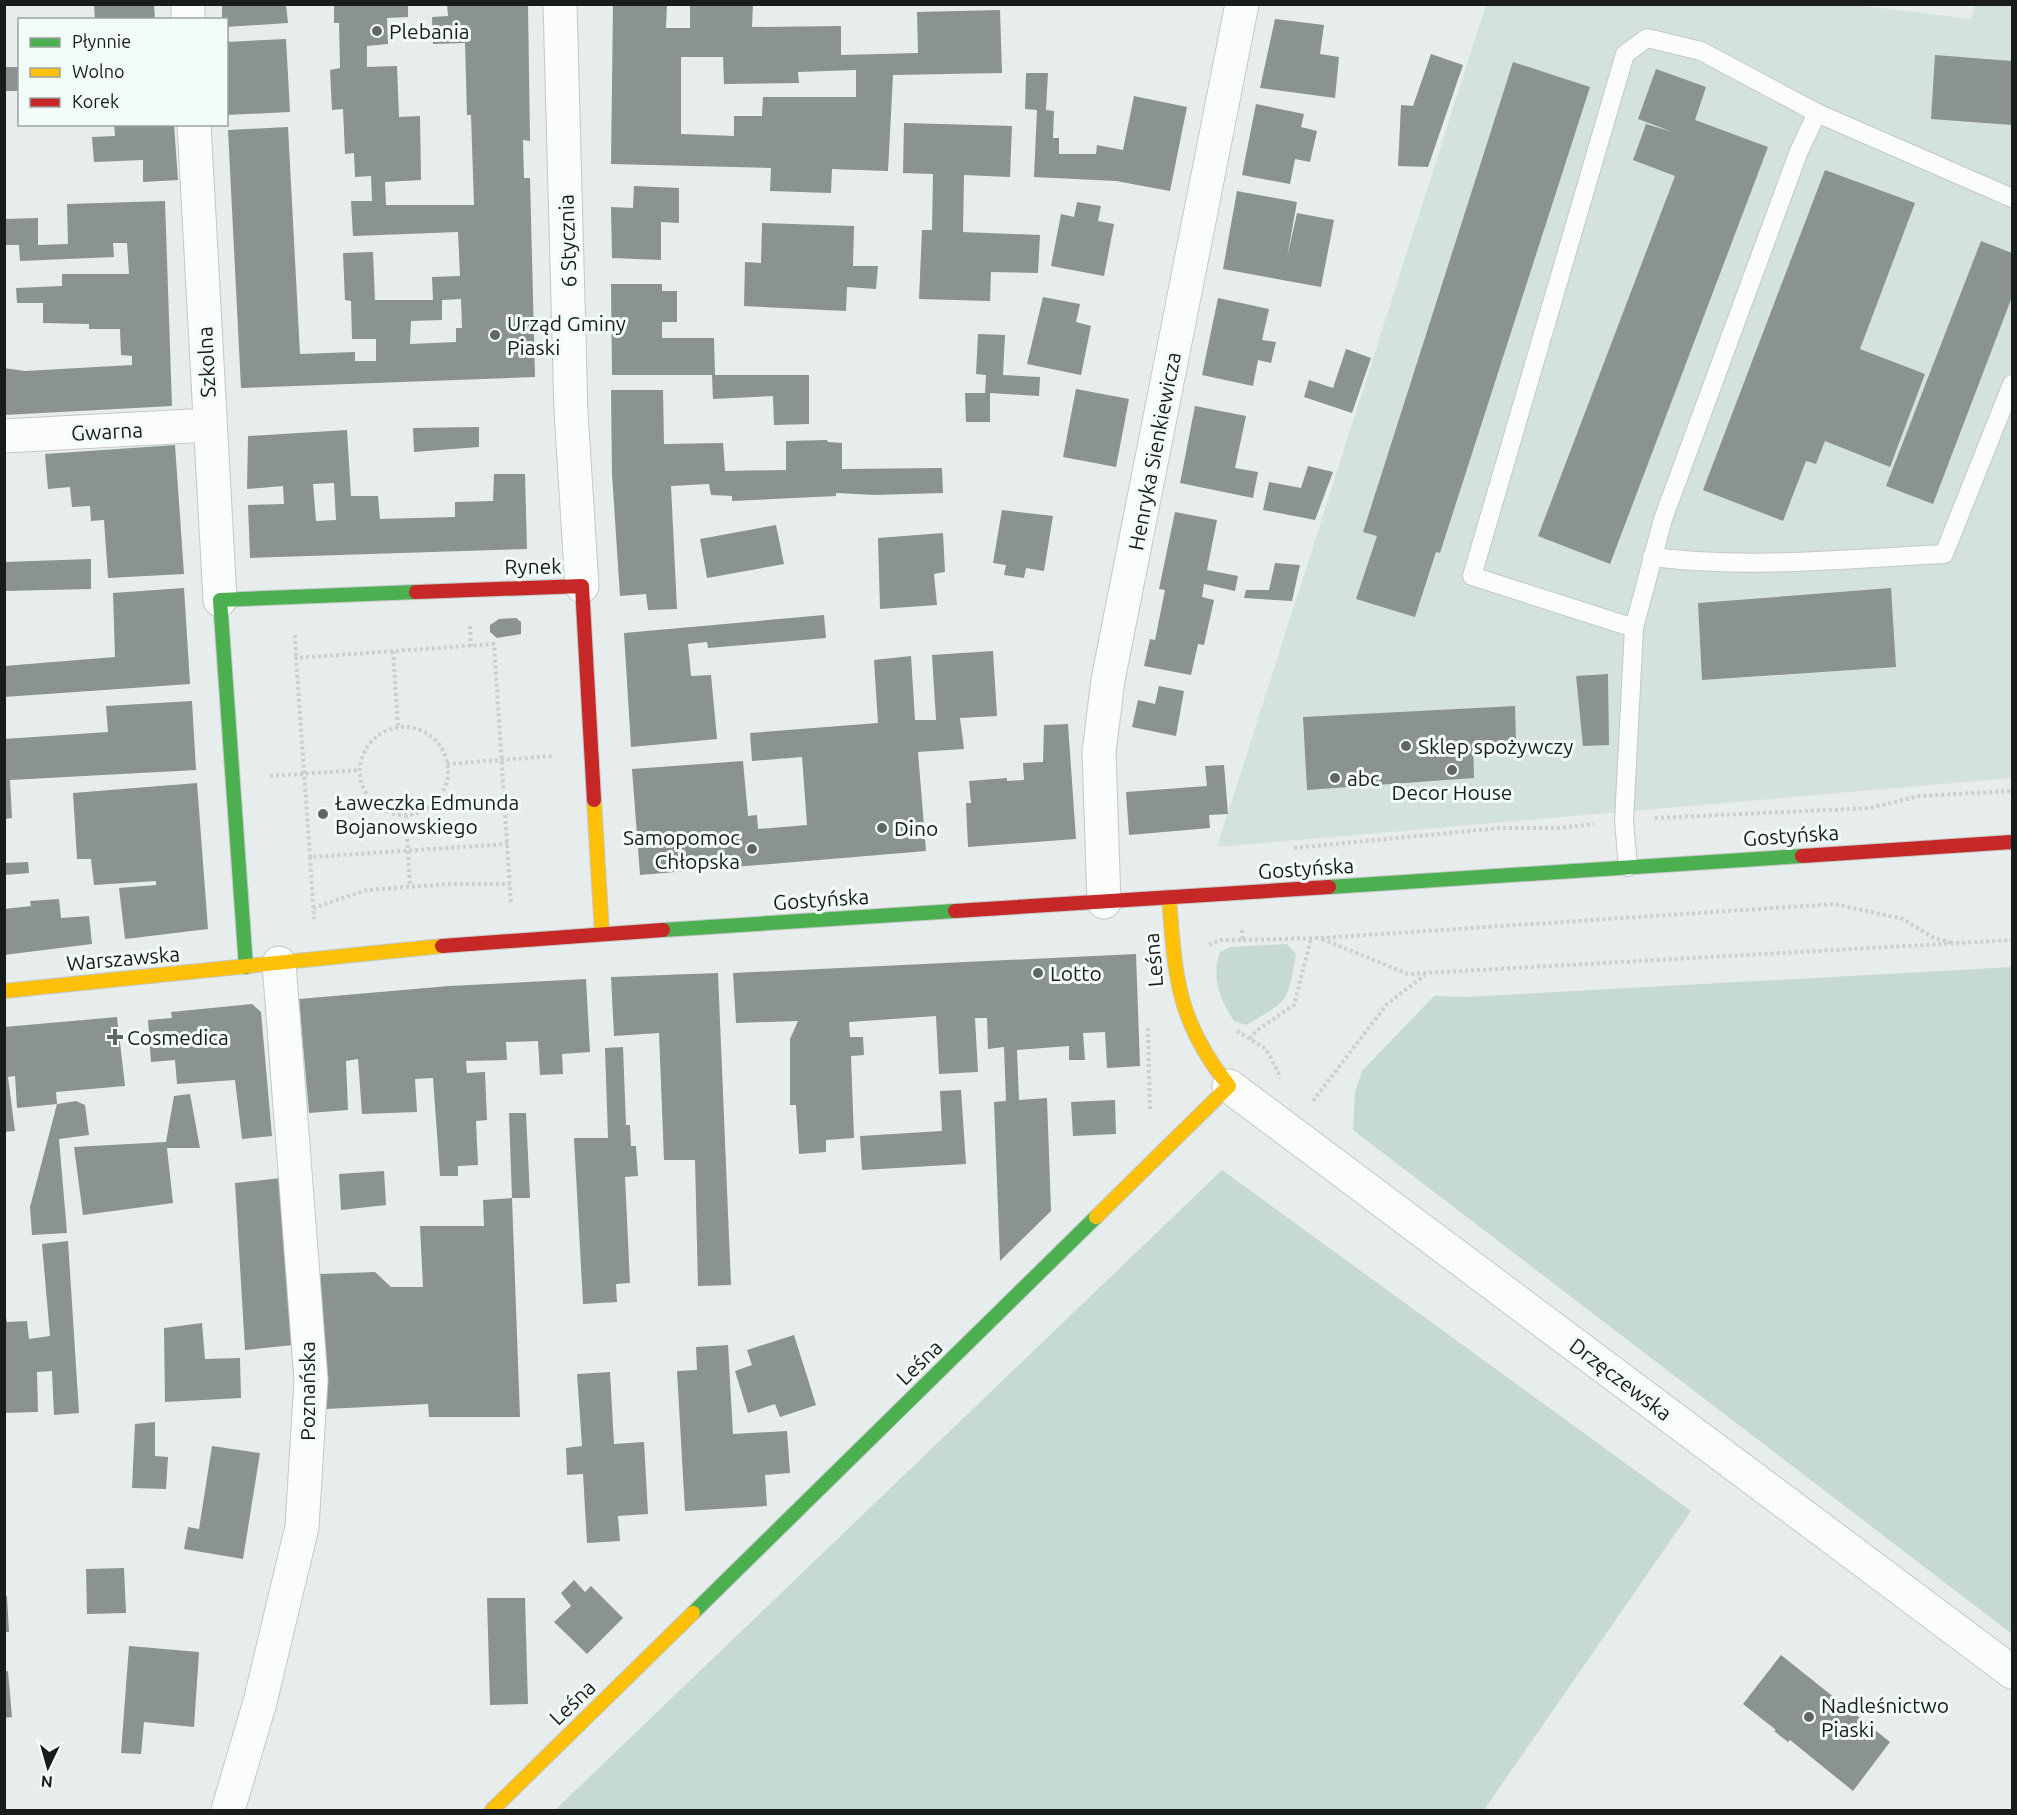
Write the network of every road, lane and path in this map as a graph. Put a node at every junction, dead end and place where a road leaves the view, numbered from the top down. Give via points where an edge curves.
1 (560, 4) edge
2 (1242, 4) edge
3 (1817, 113) junction
4 (194, 126) edge
5 (2013, 198) edge
6 (2013, 384) edge
7 (209, 425) junction
8 (4, 436) edge
9 (1652, 557) junction
10 (582, 586) junction
11 (220, 600) junction
12 (1634, 628) junction
13 (393, 651) junction
14 (398, 726) junction
15 (591, 754) junction
16 (501, 760) junction
17 (447, 764) junction
18 (359, 770) junction
19 (304, 773) junction
20 (234, 778) junction
21 (406, 815) junction
22 (2013, 842) edge
23 (508, 844) junction
24 (409, 850) junction
25 (310, 857) junction
26 (1628, 867) junction
27 (510, 884) junction
28 (410, 886) junction
29 (1169, 897) junction
30 (1104, 902) junction
31 (313, 908) junction
32 (1242, 929) dead end
33 (602, 934) junction
34 (1321, 938) junction
35 (1311, 939) junction
36 (1243, 940) junction
37 (2013, 940) edge
38 (513, 941) junction
39 (1952, 943) junction
40 (1205, 947) dead end
41 (317, 959) junction
42 (279, 963) junction
43 (246, 967) junction
44 (1426, 974) junction
45 (4, 991) edge
46 (1231, 1027) dead end
47 (1250, 1039) junction
48 (1229, 1086) junction
49 (1285, 1089) dead end
50 (1290, 1132) junction
51 (2013, 1672) edge
52 (228, 1810) edge
53 (492, 1810) edge

1 - 10 street, 6 Stycznia via 571,401
2 - 30 street, Henryka Sienkiewicza via 1102,719 1099,783
3 - 5 lane
3 - 9 lane via 1799,151
3 - 12 lane via 1701,51 1647,38 1625,54 1472,576
4 - 7 street, Szkolna
6 - 9 lane via 1944,554 1774,562 1688,562
7 - 8 street, Gwarna
7 - 11 street, Szkolna
9 - 12 lane
10 - 11 street, Rynek
10 - 15 street, Rynek
11 - 20 street
12 - 26 lane via 1624,821
13 - 14 path
13 - 16 path via 494,644
13 - 19 path via 296,658
14 - 17 path via 430,735 442,748
14 - 18 path via 371,741 364,749
15 - 16 path
15 - 33 street, Rynek
16 - 17 path
16 - 23 path
17 - 21 path via 442,793 420,812
18 - 19 path
18 - 21 path via 362,788 372,802 388,812
19 - 20 path
19 - 25 path
20 - 43 street
21 - 24 path
22 - 26 street, Gostyńska
23 - 24 path
23 - 27 path
24 - 25 path
24 - 28 path
25 - 31 path
26 - 29 street, Gostyńska
27 - 28 path
27 - 38 path
28 - 31 path via 367,890
29 - 30 street, Gostyńska
29 - 48 street, Leśna via 1180,1004 1202,1052
30 - 33 street, Gostyńska
31 - 41 path
32 - 36 path
33 - 38 street
34 - 35 path
34 - 39 path via 1834,904 1903,919 1932,937
34 - 44 path via 1408,975
35 - 36 path
35 - 47 path via 1294,1005
36 - 40 path via 1220,940
37 - 39 path
38 - 41 street
39 - 44 path
41 - 42 street
42 - 43 street
42 - 52 street, Poznańska via 311,1380 302,1527 260,1702
43 - 45 street, Warszawska
44 - 50 path via 1387,1004
46 - 47 path
47 - 49 path via 1266,1049
48 - 50 street, Drzęczewska
48 - 53 street, Leśna
50 - 51 street, Drzęczewska

